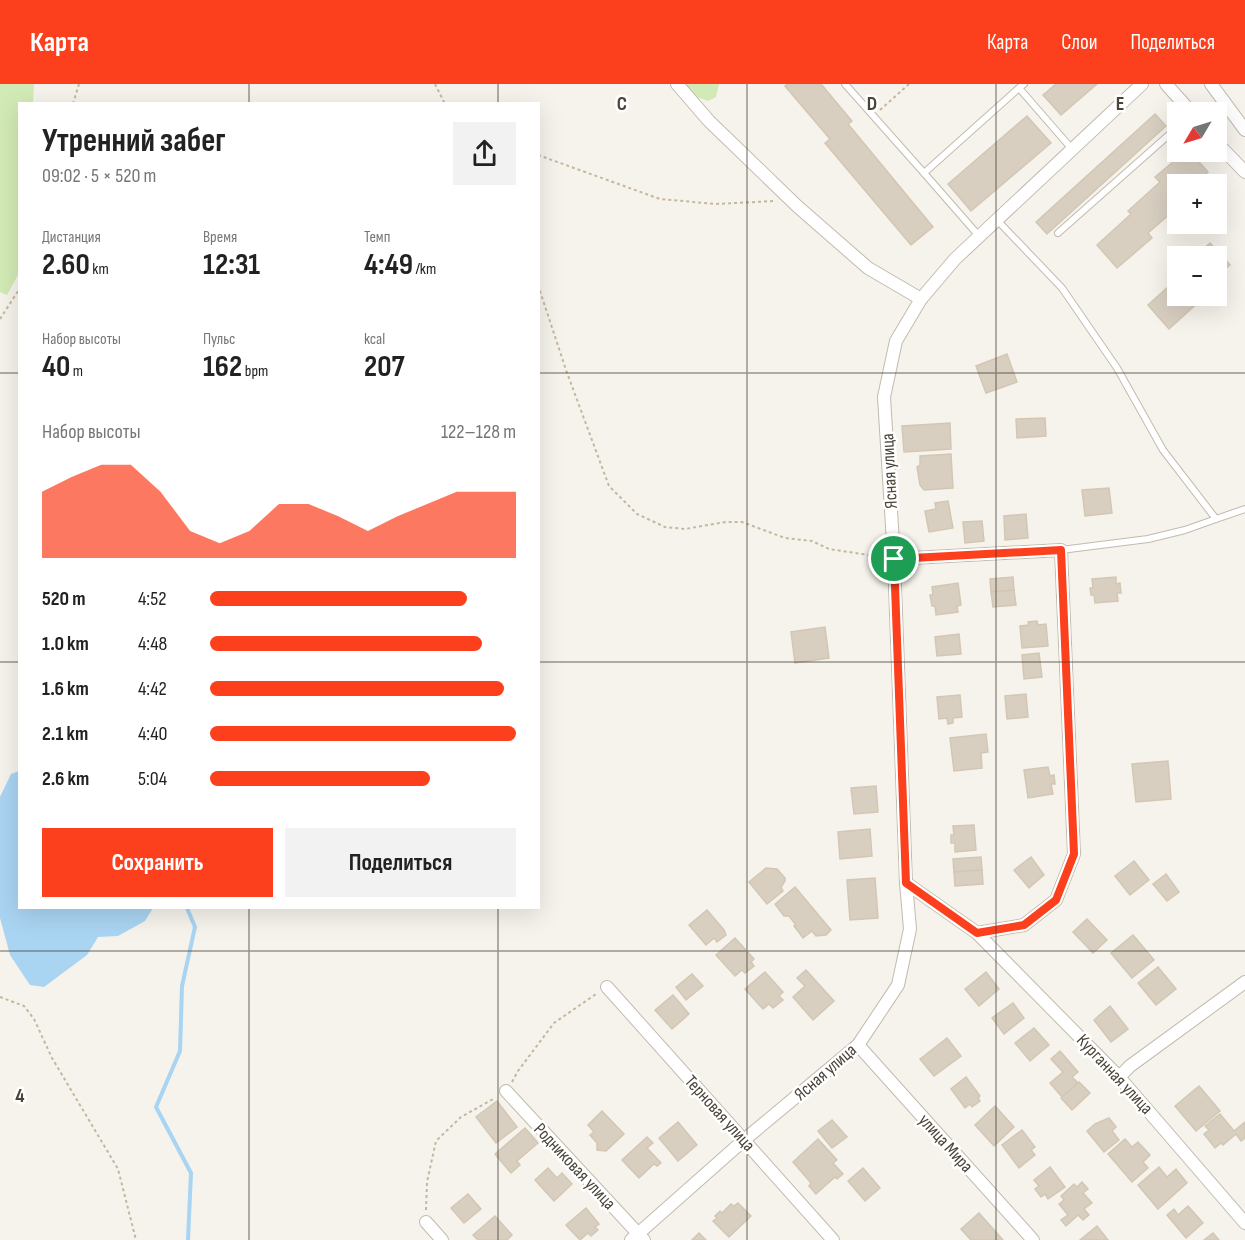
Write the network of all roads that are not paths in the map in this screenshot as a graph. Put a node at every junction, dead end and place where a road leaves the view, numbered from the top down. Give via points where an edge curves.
1 (677, 84) edge
2 (845, 84) edge
3 (1142, 84) edge
4 (1166, 84) edge
5 (1211, 84) edge
6 (1021, 86) edge
7 (1182, 102) edge
8 (1245, 130) edge
9 (1167, 137) edge
10 (1072, 149) junction
11 (1227, 153) edge
12 (1245, 172) edge
13 (924, 173) junction
14 (997, 220) junction
15 (1058, 233) dead end
16 (979, 236) junction
17 (921, 298) junction
18 (1245, 509) edge
19 (1216, 519) junction
20 (1061, 550) junction
21 (894, 559) junction
22 (906, 883) junction
23 (977, 933) junction
24 (1245, 982) edge
25 (607, 987) road end
26 (858, 1045) junction
27 (1119, 1077) junction
28 (506, 1091) road end
29 (744, 1140) junction
30 (426, 1222) road end
31 (1245, 1223) edge
32 (637, 1238) edge
33 (442, 1240) edge
34 (833, 1240) edge
35 (1033, 1240) edge

1 - 17 street via 797,206 868,268
2 - 13 lane
3 - 10 street, Ясная улица
4 - 7 street
5 - 8 street
6 - 10 lane
6 - 13 lane
9 - 15 lane
10 - 14 street, Ясная улица
11 - 12 street
13 - 16 lane
14 - 16 street, Ясная улица
14 - 19 lane via 1062,288 1117,368 1163,450
16 - 17 street, Ясная улица
17 - 21 street, Ясная улица via 896,342 884,397
18 - 19 lane
19 - 20 lane via 1148,539
20 - 21 street
20 - 23 street via 1074,854 1056,900 1024,925
21 - 22 street, Ясная улица
22 - 23 street, Курганная улица
22 - 26 street, Ясная улица via 910,929 898,985
23 - 27 street, Курганная улица
24 - 27 street
25 - 29 street, Терновая улица
26 - 29 street, Ясная улица
26 - 35 street, улица Мира
27 - 31 street, Курганная улица
28 - 32 street, Родниковая улица
29 - 32 street, Ясная улица
29 - 34 street, Терновая улица
30 - 33 street

